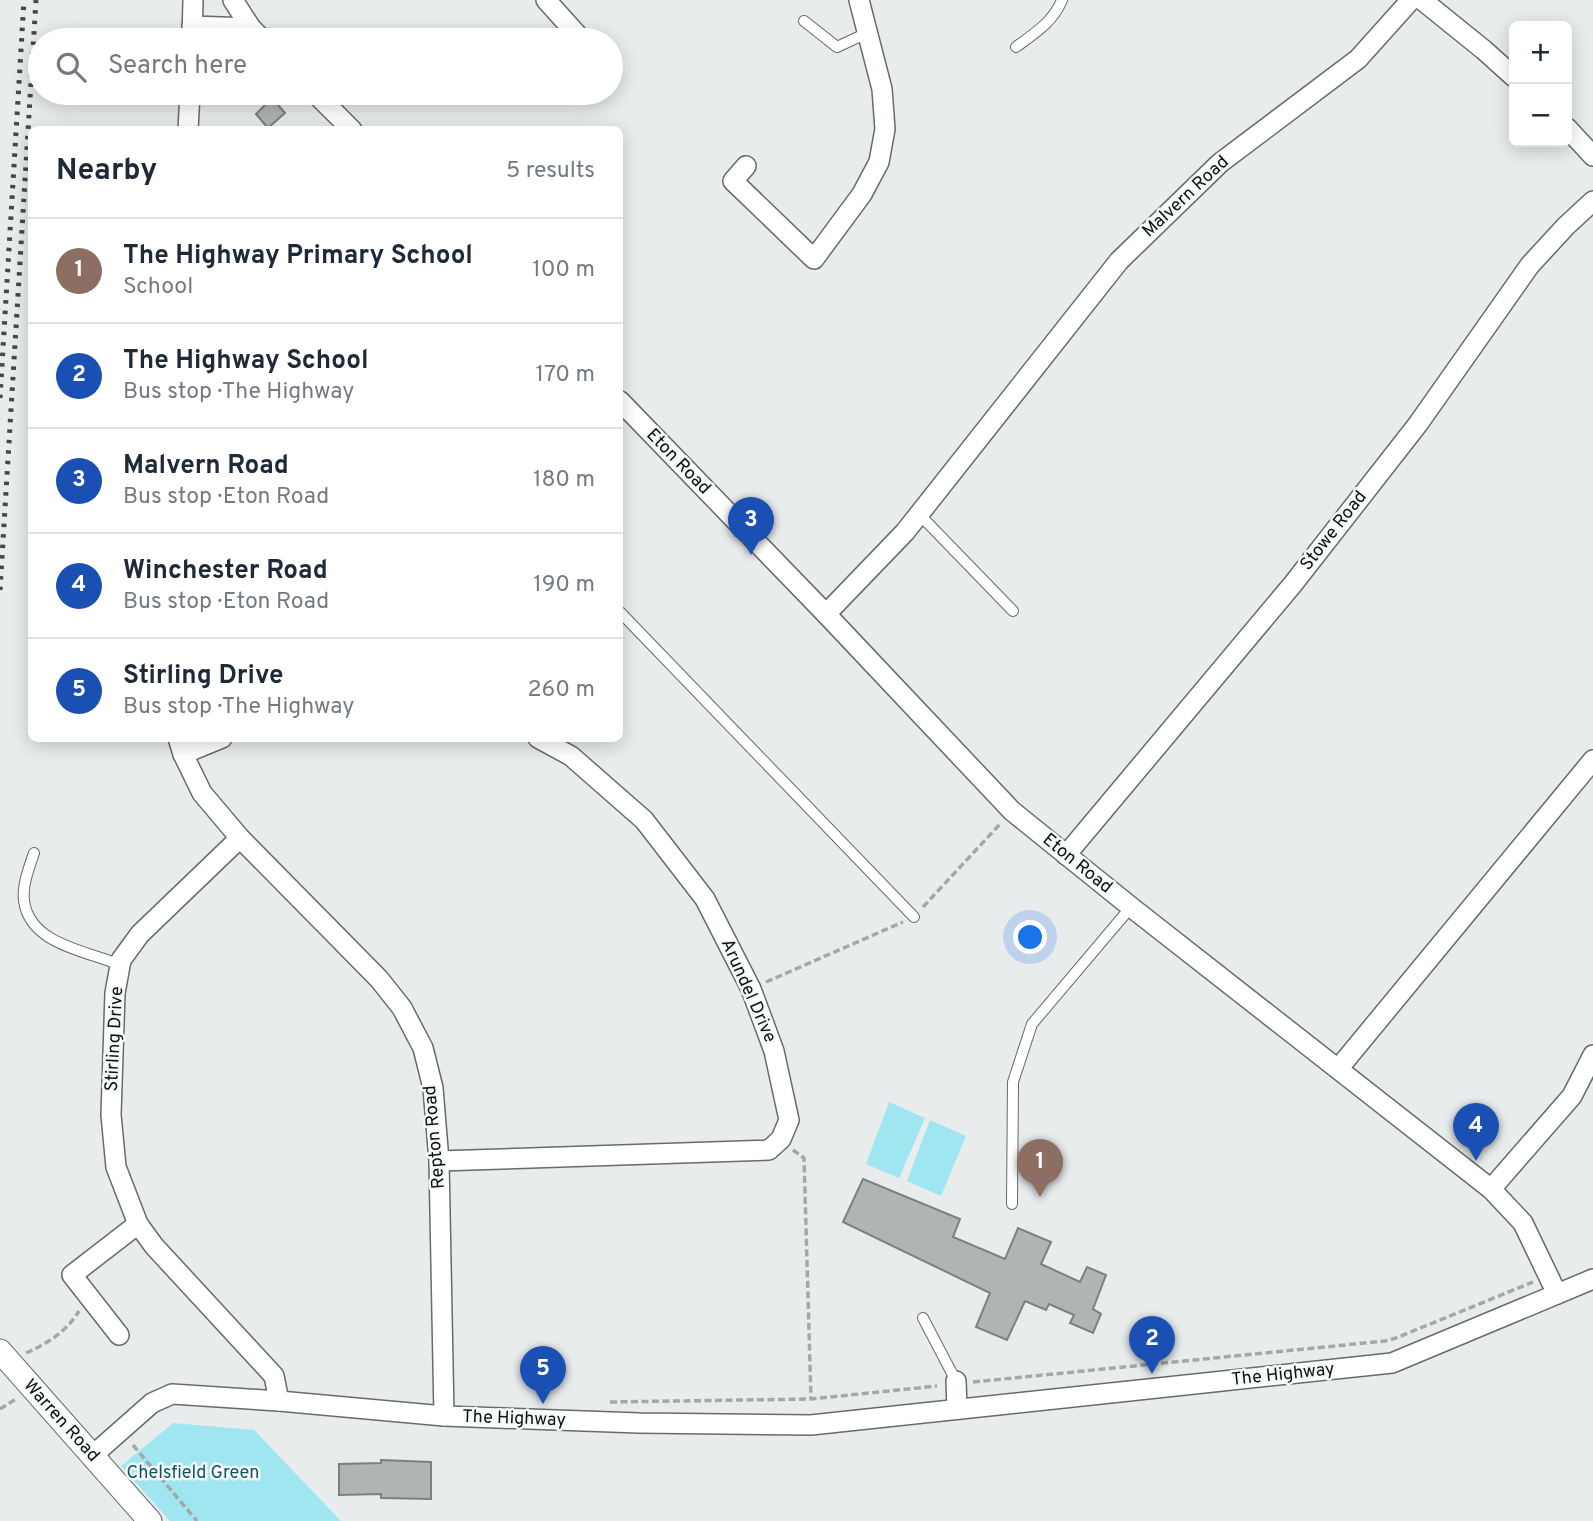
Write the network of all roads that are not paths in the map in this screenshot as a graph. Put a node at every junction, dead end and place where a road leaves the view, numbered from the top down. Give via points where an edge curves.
1 (193, 0) edge
2 (233, 0) edge
3 (546, 0) edge
4 (859, 0) edge
5 (1062, 0) edge
6 (1411, 0) edge
7 (1422, 0) edge
8 (804, 21) dead end
9 (192, 28) edge
10 (253, 28) edge
11 (571, 28) edge
12 (867, 33) junction
13 (1016, 47) dead end
14 (1509, 72) edge
15 (189, 105) edge
16 (328, 105) edge
17 (188, 126) edge
18 (348, 126) edge
19 (1572, 132) edge
20 (1591, 149) edge
21 (746, 166) dead end
22 (1593, 201) edge
23 (623, 404) edge
24 (919, 514) junction
25 (1013, 611) dead end
26 (826, 614) junction
27 (623, 615) edge
28 (201, 742) edge
29 (545, 742) edge
30 (180, 746) edge
31 (1593, 760) edge
32 (240, 838) junction
33 (34, 853) dead end
34 (1066, 855) junction
35 (1131, 907) junction
36 (914, 917) dead end
37 (120, 965) junction
38 (1593, 1055) edge
39 (1338, 1069) junction
40 (439, 1161) junction
41 (1491, 1189) junction
42 (1012, 1204) dead end
43 (138, 1224) junction
44 (1593, 1279) edge
45 (1553, 1285) junction
46 (923, 1318) dead end
47 (119, 1335) dead end
48 (4, 1356) edge
49 (956, 1382) joint
50 (279, 1401) junction
51 (957, 1409) junction
52 (444, 1416) junction
53 (92, 1456) junction
54 (150, 1521) edge

1 - 9 street
2 - 10 street
3 - 11 street
4 - 12 street
5 - 13 lane via 1044,27
6 - 24 street, Malvern Road via 1358,60 1220,163 1119,261
7 - 14 street
8 - 12 lane via 837,47
12 - 21 street via 882,89 885,129 878,162 862,194 814,259 733,181
15 - 17 street
16 - 18 street
19 - 20 street
22 - 34 street, Stowe Road via 1530,265 1418,424 1301,574
23 - 26 street, Eton Road
24 - 25 lane
24 - 26 street, Malvern Road
26 - 34 street, Eton Road via 1012,811
27 - 36 lane
28 - 30 street
29 - 40 street, Arundel Drive via 571,756 645,820 705,899 751,989 774,1051 789,1120 781,1139 769,1150
30 - 32 street, Repton Road via 202,793
31 - 39 street
32 - 37 street, Stirling Drive via 139,934
32 - 40 street, Repton Road via 402,1008 423,1048 433,1088
33 - 37 lane via 24,901 34,924 59,944
34 - 35 street, Eton Road
35 - 39 street, Eton Road
35 - 42 lane via 1032,1024 1013,1082
37 - 43 street, Stirling Drive via 111,1115 116,1167
38 - 41 street via 1572,1096
39 - 41 street, Eton Road
40 - 52 street, Repton Road
41 - 45 street, Eton Road via 1522,1223
43 - 47 street via 72,1275
43 - 50 street, Stirling Drive via 274,1376
44 - 45 street, The Highway
45 - 51 street, The Highway via 1392,1363
46 - 49 lane
48 - 53 street, Warren Road
49 - 51 street
50 - 52 street, The Highway
50 - 53 street, The Highway via 172,1394 152,1403
51 - 52 street, The Highway via 811,1425
53 - 54 street, Warren Road

